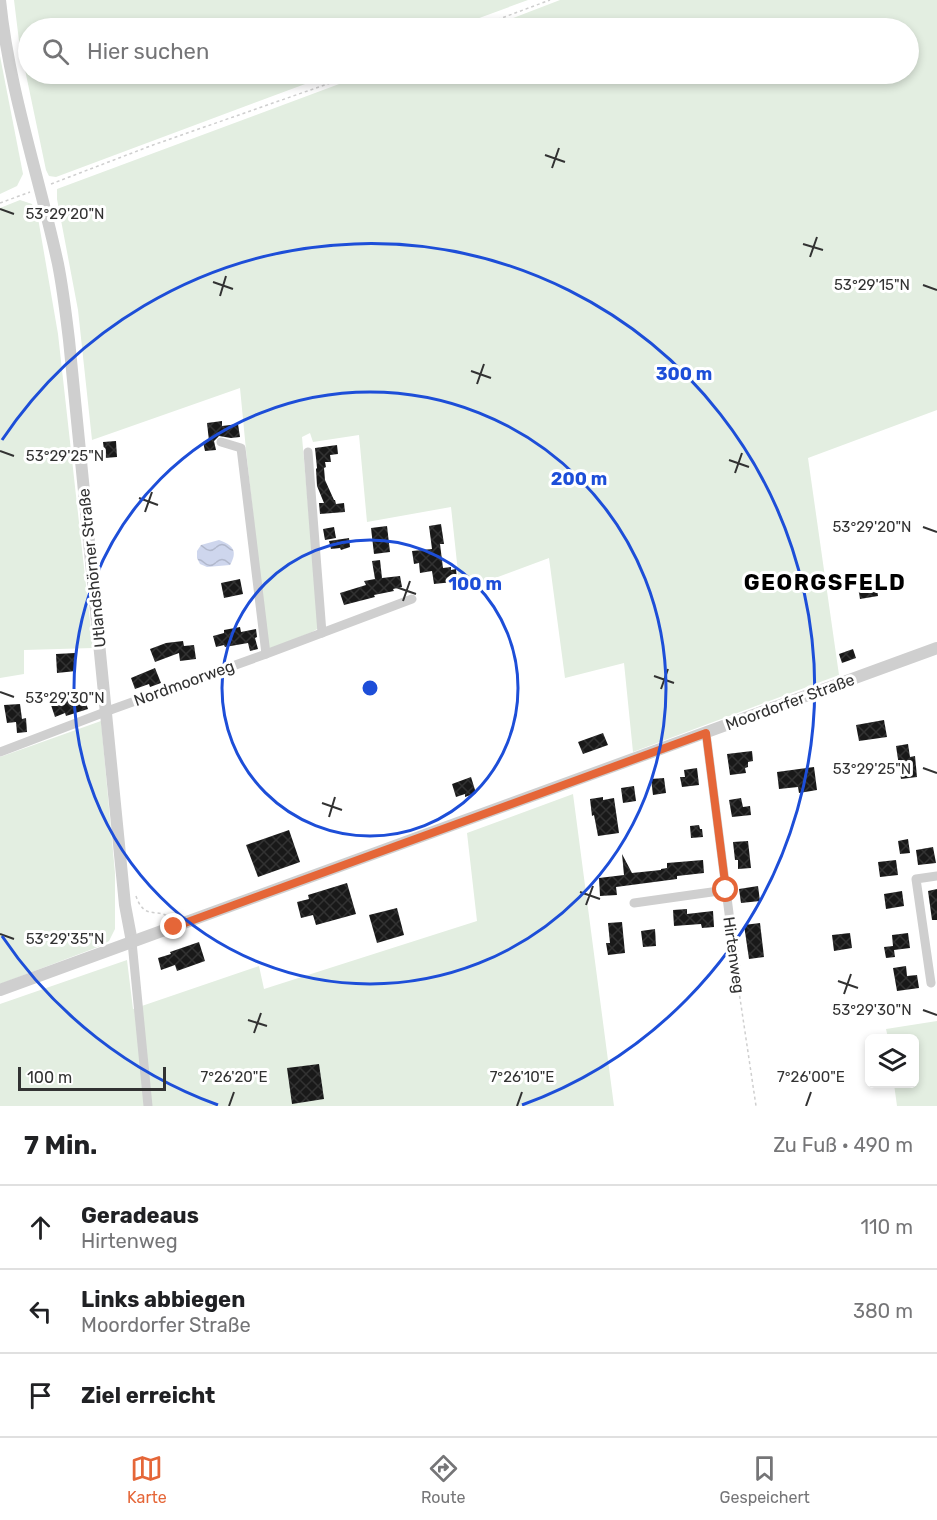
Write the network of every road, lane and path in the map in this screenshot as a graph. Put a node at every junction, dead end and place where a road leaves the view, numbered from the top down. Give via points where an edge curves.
1 (0, 0) edge
2 (550, 0) edge
3 (502, 18) edge
4 (327, 84) edge
5 (39, 188) junction
6 (0, 203) edge
7 (221, 442) dead end
8 (308, 452) dead end
9 (412, 599) dead end
10 (322, 633) junction
11 (937, 648) edge
12 (266, 654) junction
13 (106, 711) junction
14 (706, 733) junction
15 (0, 752) edge
16 (937, 876) edge
17 (726, 890) junction
18 (634, 903) dead end
19 (132, 942) junction
20 (735, 968) joint
21 (931, 983) dead end
22 (0, 990) edge
23 (148, 1106) edge
24 (756, 1106) edge

1 - 5 street, Utlandshörner Straße via 14,86
2 - 3 path
4 - 5 path
5 - 6 path
5 - 13 street, Utlandshörner Straße via 58,265 69,340
7 - 12 street via 241,448
8 - 10 street
9 - 10 street, Nordmoorweg
10 - 12 street, Nordmoorweg
11 - 14 street, Moordorfer Straße
12 - 13 street, Nordmoorweg
13 - 15 street, Nordmoorweg
13 - 19 street, Utlandshörner Straße
14 - 17 street, Hirtenweg
14 - 19 street, Moordorfer Straße
16 - 21 street via 916,879
17 - 18 street
17 - 20 street, Hirtenweg
19 - 22 street, Moordorfer Straße
19 - 23 street, Utlandshörner Straße
20 - 24 path, Hirtenweg

